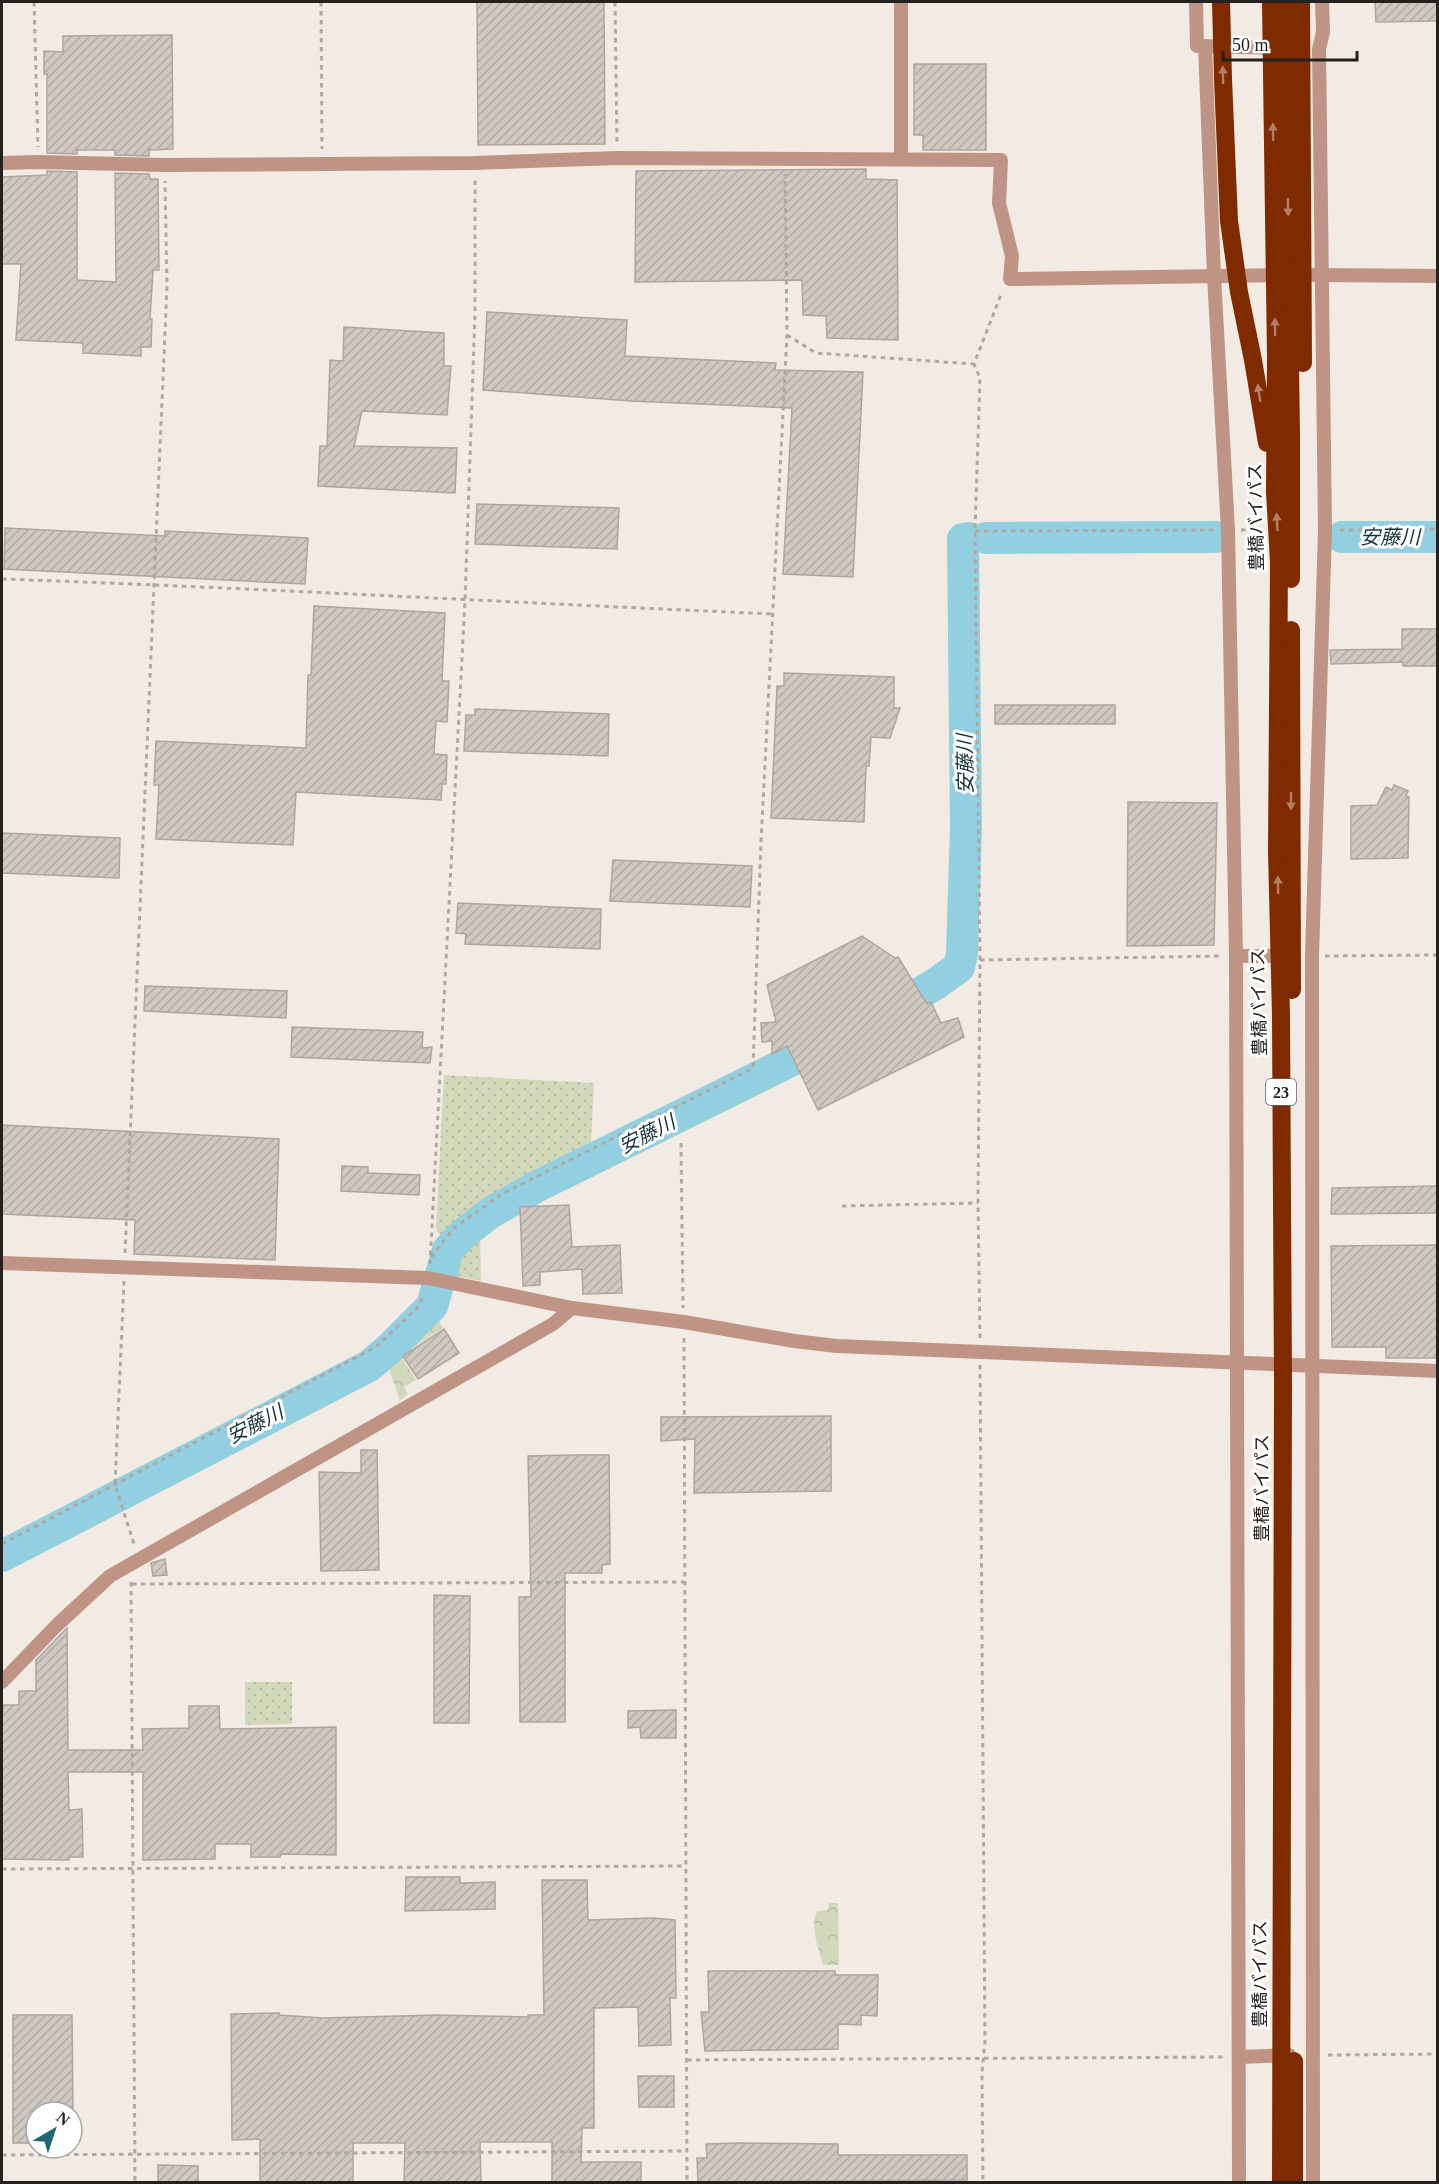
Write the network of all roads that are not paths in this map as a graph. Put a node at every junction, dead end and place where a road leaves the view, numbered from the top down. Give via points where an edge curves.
1 (901, 2) edge
2 (1196, 2) edge
3 (1221, 2) edge
4 (1271, 2) edge
5 (1285, 2) edge
6 (1301, 2) edge
7 (1322, 2) edge
8 (1205, 46) junction
9 (1319, 49) junction
10 (901, 159) junction
11 (2, 163) edge
12 (1321, 274) junction
13 (1214, 276) junction
14 (1437, 276) edge
15 (1283, 495) junction
16 (1236, 956) junction
17 (1312, 956) junction
18 (2, 1263) edge
19 (572, 1308) junction
20 (1238, 1362) junction
21 (1313, 1365) junction
22 (1437, 1371) edge
23 (2, 1682) edge
24 (1311, 2055) junction
25 (1240, 2056) junction
26 (1239, 2182) edge
27 (1281, 2182) edge
28 (1294, 2182) edge
29 (1313, 2182) edge

1 - 10 street
2 - 8 street via 1197,46
15 -> 3 highway, bridge via 1239,292 1229,221
15 -> 4 highway, 豊橋バイパス / 23, bridge via 1276,357
5 -> 15 highway, 豊橋バイパス / 23, bridge
6 - 15 highway, bridge via 1303,438
7 - 9 street
8 - 9 street
8 - 13 street
9 - 12 street
10 - 11 street
10 - 13 street via 1001,160 999,203 1012,256 1010,279
12 - 13 street
12 - 14 street
12 - 17 street via 1324,530
13 - 16 street via 1228,530
27 -> 15 highway, 豊橋バイパス / 23, bridge via 1283,1385 1277,851
15 -> 28 highway, 豊橋バイパス / 23, bridge via 1295,1385
16 - 17 street
16 - 20 street
17 - 21 street
18 - 19 street via 436,1280
19 - 20 street via 837,1346
19 - 23 street via 553,1324 110,1575
20 - 21 street
20 - 25 street
21 - 22 street
21 - 24 street
24 - 25 street
24 - 29 street
25 - 26 street

